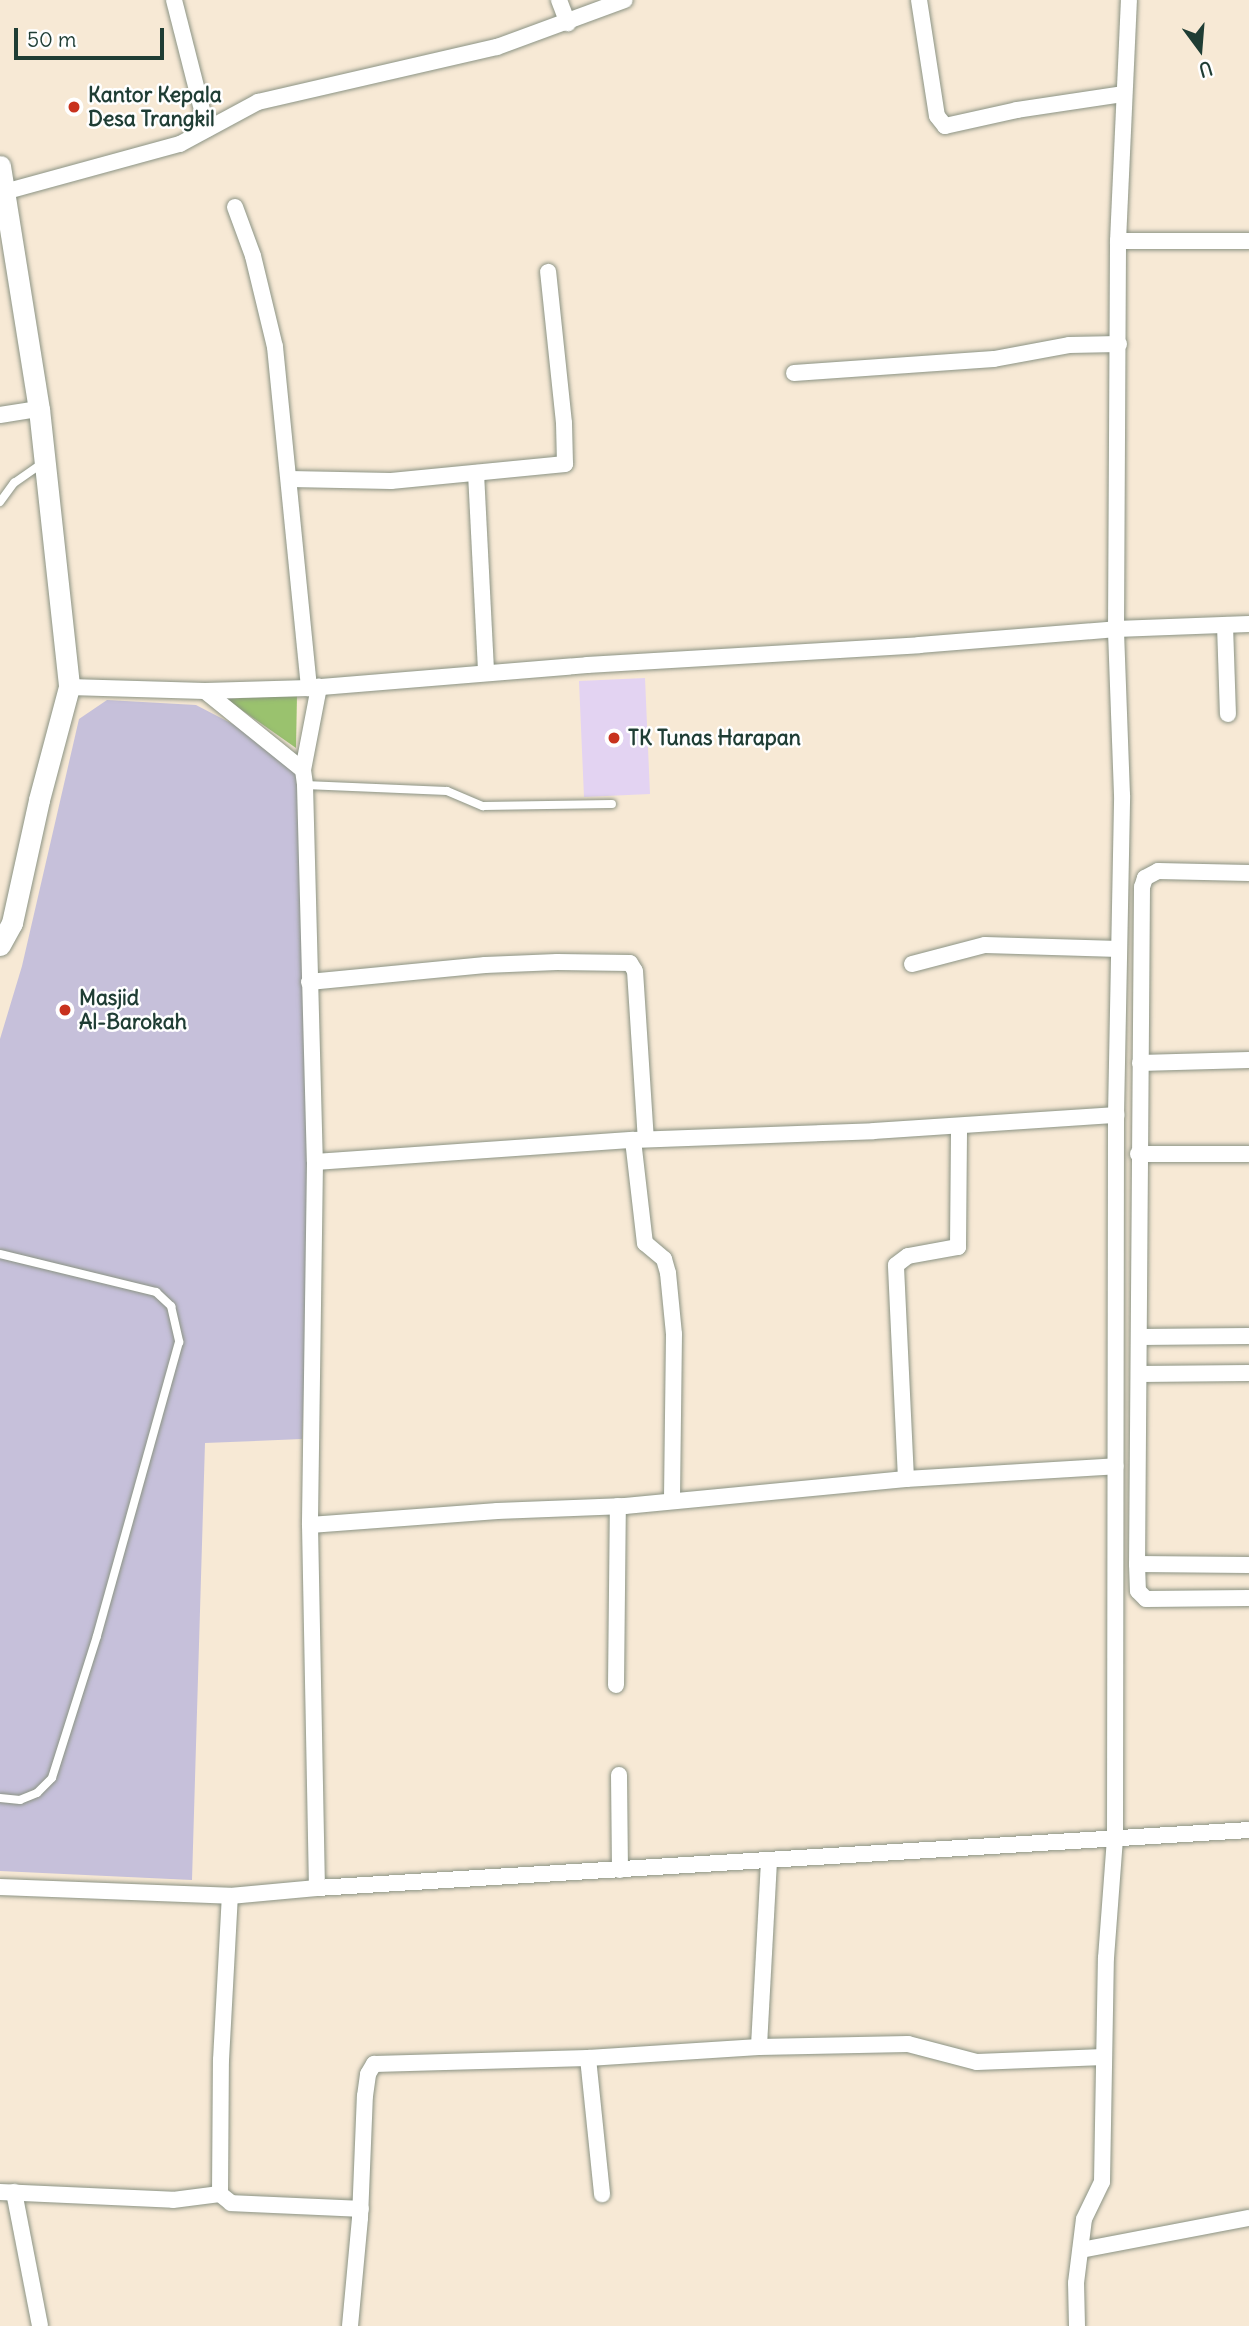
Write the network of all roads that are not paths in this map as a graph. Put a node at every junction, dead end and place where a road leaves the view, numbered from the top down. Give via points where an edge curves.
1 (174, 0) edge
2 (559, 0) edge
3 (625, 0) edge
4 (919, 0) edge
5 (1129, 0) edge
6 (568, 23) junction
7 (1123, 94) junction
8 (207, 129) junction
9 (0, 166) edge
10 (4, 192) junction
11 (235, 207) dead end
12 (1118, 241) junction
13 (1249, 241) edge
14 (548, 272) dead end
15 (1119, 344) junction
16 (794, 373) dead end
17 (39, 409) junction
18 (0, 415) edge
19 (43, 463) junction
20 (476, 473) junction
21 (290, 480) junction
22 (0, 502) edge
23 (1249, 624) edge
24 (1225, 625) junction
25 (1116, 629) junction
26 (486, 673) junction
27 (69, 687) junction
28 (314, 688) junction
29 (205, 691) junction
30 (1228, 714) dead end
31 (304, 777) junction
32 (612, 804) dead end
33 (1249, 873) edge
34 (0, 945) edge
35 (1119, 949) junction
36 (912, 964) dead end
37 (309, 982) junction
38 (1249, 1060) edge
39 (1140, 1063) junction
40 (1116, 1115) junction
41 (958, 1126) junction
42 (639, 1140) junction
43 (1138, 1154) junction
44 (1249, 1154) edge
45 (315, 1163) junction
46 (0, 1254) edge
47 (1140, 1336) junction
48 (1249, 1336) edge
49 (1249, 1373) edge
50 (1139, 1374) junction
51 (1116, 1466) junction
52 (906, 1479) junction
53 (672, 1501) junction
54 (618, 1506) junction
55 (310, 1525) junction
56 (1137, 1564) junction
57 (1249, 1565) edge
58 (1249, 1598) edge
59 (616, 1685) dead end
60 (619, 1775) dead end
61 (0, 1798) edge
62 (1249, 1830) edge
63 (1115, 1839) junction
64 (769, 1861) junction
65 (620, 1870) junction
66 (0, 1888) edge
67 (317, 1888) junction
68 (230, 1896) junction
69 (759, 2047) junction
70 (1104, 2057) junction
71 (588, 2058) junction
72 (7, 2192) edge
73 (220, 2194) junction
74 (602, 2194) dead end
75 (361, 2209) junction
76 (1249, 2218) edge
77 (1081, 2250) junction
78 (40, 2326) edge
79 (350, 2326) edge
80 (1077, 2326) edge

1 - 8 street
2 - 6 street
3 - 6 street
4 - 7 street via 937,116 946,126
5 - 7 street
6 - 8 street via 435,63 258,102
7 - 12 street
8 - 10 street via 160,151
9 - 10 street
10 - 17 street
11 - 21 street via 268,307
12 - 13 street
12 - 15 street
14 - 20 street via 565,464
15 - 16 street via 1069,345 994,359
15 - 25 street
17 - 18 street
17 - 19 street
19 - 22 lane via 14,483
19 - 27 street
20 - 21 street via 391,481
20 - 26 street
21 - 28 street
23 - 24 street
24 - 25 street
24 - 30 street
25 - 26 street
25 - 35 street via 1122,795
26 - 28 street
27 - 29 street
27 - 34 street via 12,923
28 - 29 street
28 - 31 street
29 - 31 street
31 - 32 lane via 447,791 483,806
31 - 37 street via 310,875
33 - 39 street via 1158,871 1145,878
35 - 36 street via 985,945
35 - 40 street
37 - 42 street via 485,965 630,963 635,971
37 - 45 street
38 - 39 street
39 - 43 street
40 - 41 street
40 - 51 street
41 - 42 street
41 - 52 street via 958,1247 908,1256 895,1265
42 - 45 street
42 - 53 street via 645,1243 664,1259 674,1334
43 - 44 street
43 - 47 street
45 - 55 street
46 - 61 lane via 156,1292 171,1306 178,1342 97,1636 52,1778 37,1793 20,1800
47 - 48 street
47 - 50 street
49 - 50 street
50 - 56 street
51 - 52 street
51 - 63 street
52 - 53 street
53 - 54 street
54 - 55 street
54 - 59 street
55 - 67 street
56 - 57 street
56 - 58 street via 1138,1591 1146,1599
60 - 65 street
62 - 63 street
63 - 64 street
63 - 70 street
64 - 65 street
64 - 69 street
65 - 67 street
66 - 68 street
67 - 68 street
68 - 73 street
69 - 70 street via 908,2044 977,2062
69 - 71 street
70 - 77 street via 1102,2182 1084,2219
71 - 74 street
71 - 75 street via 374,2064 365,2096
72 - 73 street via 173,2200
72 - 78 street
73 - 75 street via 231,2203
75 - 79 street
76 - 77 street
77 - 80 street

